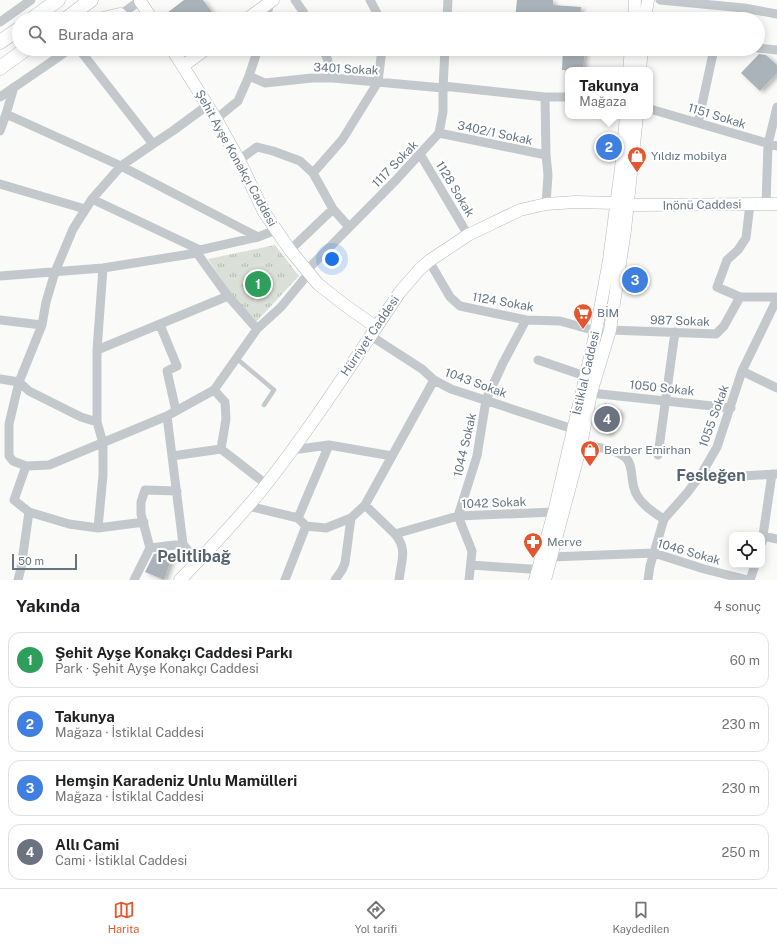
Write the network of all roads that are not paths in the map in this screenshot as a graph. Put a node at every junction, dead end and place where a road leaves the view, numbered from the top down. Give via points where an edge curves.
1 (31, 0) edge
2 (58, 0) edge
3 (91, 0) edge
4 (141, 0) edge
5 (295, 0) edge
6 (370, 0) edge
7 (448, 0) edge
8 (635, 0) edge
9 (648, 0) edge
10 (660, 0) edge
11 (272, 1) edge
12 (744, 4) edge
13 (14, 12) edge
14 (42, 12) edge
15 (75, 12) edge
16 (124, 12) edge
17 (148, 12) edge
18 (257, 12) edge
19 (268, 12) edge
20 (303, 12) edge
21 (376, 12) edge
22 (447, 12) edge
23 (634, 12) edge
24 (646, 12) edge
25 (12, 13) edge
26 (777, 14) edge
27 (0, 22) edge
28 (12, 33) edge
29 (0, 42) edge
30 (765, 49) edge
31 (777, 50) edge
32 (16, 56) edge
33 (59, 56) edge
34 (85, 56) edge
35 (177, 56) edge
36 (197, 56) edge
37 (256, 56) edge
38 (326, 56) edge
39 (381, 56) edge
40 (445, 56) edge
41 (630, 56) edge
42 (641, 56) edge
43 (713, 56) edge
44 (183, 66) junction
45 (629, 67) edge
46 (640, 67) edge
47 (0, 68) edge
48 (249, 76) junction
49 (332, 78) junction
50 (378, 82) junction
51 (14, 86) junction
52 (443, 87) junction
53 (0, 97) edge
54 (545, 97) junction
55 (565, 97) edge
56 (208, 106) junction
57 (777, 107) edge
58 (653, 110) edge
59 (6, 114) junction
60 (216, 119) junction
61 (626, 119) edge
62 (636, 119) edge
63 (698, 124) junction
64 (0, 131) edge
65 (439, 133) junction
66 (153, 144) junction
67 (772, 145) edge
68 (420, 154) junction
69 (546, 156) junction
70 (239, 160) junction
71 (121, 166) junction
72 (313, 173) junction
73 (0, 184) edge
74 (92, 199) junction
75 (546, 204) junction
76 (622, 204) junction
77 (750, 204) junction
78 (772, 204) edge
79 (85, 209) junction
80 (333, 209) junction
81 (349, 227) junction
82 (276, 230) junction
83 (468, 235) junction
84 (258, 237) junction
85 (290, 250) junction
86 (199, 252) junction
87 (429, 261) junction
88 (103, 268) junction
89 (55, 272) junction
90 (308, 272) junction
91 (0, 276) edge
92 (228, 296) junction
93 (740, 297) junction
94 (777, 298) edge
95 (0, 320) edge
96 (526, 320) junction
97 (42, 325) junction
98 (160, 325) junction
99 (257, 330) junction
100 (610, 330) junction
101 (373, 331) junction
102 (596, 331) junction
103 (675, 332) junction
104 (98, 350) junction
105 (236, 358) junction
106 (538, 360) dead end
107 (742, 371) junction
108 (585, 376) junction
109 (0, 379) edge
110 (434, 380) junction
111 (19, 382) junction
112 (777, 388) edge
113 (214, 390) junction
114 (592, 393) junction
115 (486, 400) junction
116 (666, 401) junction
117 (264, 405) dead end
118 (731, 408) junction
119 (176, 411) junction
120 (167, 416) junction
121 (97, 422) junction
122 (578, 431) junction
123 (103, 443) junction
124 (329, 445) junction
125 (581, 445) junction
126 (221, 449) junction
127 (292, 450) junction
128 (658, 455) dead end
129 (172, 456) junction
130 (392, 456) junction
131 (26, 466) junction
132 (702, 473) junction
133 (775, 474) edge
134 (266, 484) junction
135 (177, 491) junction
136 (365, 505) junction
137 (248, 506) junction
138 (29, 512) junction
139 (554, 512) junction
140 (458, 516) junction
141 (298, 518) junction
142 (352, 518) junction
143 (664, 519) junction
144 (144, 522) junction
145 (560, 523) junction
146 (306, 526) junction
147 (98, 528) junction
148 (764, 532) edge
149 (395, 534) junction
150 (765, 539) edge
151 (777, 539) edge
152 (183, 544) junction
153 (150, 548) junction
154 (654, 553) junction
155 (551, 557) junction
156 (197, 563) junction
157 (471, 565) junction
158 (754, 568) edge
159 (541, 575) edge
160 (18, 580) edge
161 (134, 580) edge
162 (180, 580) edge
163 (286, 580) edge
164 (335, 580) edge
165 (399, 580) edge
166 (469, 580) edge
167 (648, 580) edge
168 (749, 580) edge

1 - 13 street
2 - 14 main road
3 - 15 main road
4 - 16 street
4 - 17 street
5 - 20 street
6 - 21 street
7 - 22 street
8 - 23 street
9 - 24 street
10 - 12 street
11 - 18 street
11 - 19 street
12 - 26 street
25 - 27 street
28 - 29 main road
30 - 31 street
32 - 47 main road
33 - 51 street
34 - 66 street
35 - 44 street, Şehit Ayşe Konakçı Caddesi
36 - 44 street
37 - 48 street
38 - 49 street
39 - 50 street
40 - 52 street
41 - 45 street
42 - 46 street
43 - 63 street
44 - 56 street, Şehit Ayşe Konakçı Caddesi
48 - 49 street, 3401 Sokak via 265,83
48 - 60 street via 238,101
49 - 50 street, 3401 Sokak
50 - 52 street, 3401 Sokak
50 - 72 street via 342,140
51 - 53 street
51 - 59 street
52 - 54 street, 3401 Sokak
52 - 65 street via 443,112
54 - 55 street, 3401 Sokak
54 - 69 street
56 - 60 street, Şehit Ayşe Konakçı Caddesi
56 - 66 street
57 - 67 street
58 - 63 street, 1151 Sokak
59 - 64 street
59 - 71 street
60 - 70 street, Şehit Ayşe Konakçı Caddesi
61 - 76 street, İstiklal Caddesi via 621,168
62 - 76 street, İstiklal Caddesi
63 - 67 street, 1151 Sokak
65 - 68 street, 1117 Sokak
65 - 69 street, 3402/1 Sokak
66 - 71 street
67 - 78 street
68 - 81 street, 1117 Sokak
68 - 83 street, 1128 Sokak
69 - 75 street
70 - 72 street via 253,149 263,148 300,161
70 - 82 street, Şehit Ayşe Konakçı Caddesi via 264,212
71 - 74 street
71 - 84 street
72 - 80 street
73 - 79 street
74 - 79 street
74 - 86 street
75 - 76 street, Hürriyet Caddesi
75 - 83 street, Hürriyet Caddesi via 520,210
76 - 77 street, Inönü Caddesi
76 - 100 street, İstiklal Caddesi
76 - 102 street, İstiklal Caddesi
77 - 78 street, Inönü Caddesi
77 - 93 street via 746,238 727,260 717,287
79 - 89 street via 73,229
80 - 81 street
80 - 85 street
81 - 90 street, 1117 Sokak
82 - 84 street
82 - 85 street, Şehit Ayşe Konakçı Caddesi
83 - 87 street, Hürriyet Caddesi
84 - 86 street
85 - 90 street, Şehit Ayşe Konakçı Caddesi
86 - 88 street
86 - 92 street
87 - 96 street, 1124 Sokak via 450,297 460,306
87 - 101 street, Hürriyet Caddesi via 400,292
88 - 89 street
88 - 104 street
89 - 91 street
89 - 97 street
90 - 99 street, 1117 Sokak via 281,307
90 - 101 street, Şehit Ayşe Konakçı Caddesi via 318,284
92 - 98 street
92 - 99 street
93 - 94 street
93 - 103 street, 987 Sokak via 724,326 716,334
94 - 107 street, 1055 Sokak
95 - 97 street
96 - 102 street, 1124 Sokak via 560,321
96 - 115 street, 1044 Sokak
97 - 111 street
98 - 104 street
98 - 119 street via 177,366 166,371
99 - 105 street, 1117 Sokak
100 - 103 street, 987 Sokak
100 - 114 street, İstiklal Caddesi
101 - 110 street, 1043 Sokak
101 - 127 street, Hürriyet Caddesi
102 - 108 street, İstiklal Caddesi
103 - 116 street
104 - 121 street
105 - 113 street, 1117 Sokak
105 - 117 lane via 274,390
106 - 108 street
107 - 112 street
107 - 118 street, 1055 Sokak
108 - 122 street, İstiklal Caddesi
109 - 111 street
110 - 115 street, 1043 Sokak via 451,389
110 - 130 street
111 - 121 street via 29,391 81,417
111 - 131 street via 9,424 9,456 13,461
113 - 119 street
113 - 126 street via 225,402 226,419
114 - 116 street, 1050 Sokak
114 - 122 street, İstiklal Caddesi
115 - 122 street, 1043 Sokak
115 - 140 street, 1044 Sokak via 477,456
116 - 118 street, 1050 Sokak
116 - 128 street
118 - 132 street, 1055 Sokak via 717,447
119 - 120 street
120 - 123 street
120 - 129 street
121 - 123 street
122 - 125 street, İstiklal Caddesi
122 - 139 street, İstiklal Caddesi
123 - 131 street via 49,465
123 - 147 street
124 - 127 street
124 - 130 street
124 - 141 street
125 - 143 street via 614,451 627,459 634,490 654,513
125 - 145 street, İstiklal Caddesi
126 - 129 street
126 - 134 street
127 - 134 street, Hürriyet Caddesi
129 - 135 street
130 - 136 street
131 - 138 street via 14,500
132 - 133 street via 721,477
132 - 143 street, 1055 Sokak
133 - 148 street
134 - 137 street, Hürriyet Caddesi
135 - 144 street via 145,490 141,502
135 - 152 street
136 - 142 street
136 - 149 street
137 - 141 street
137 - 156 street, Hürriyet Caddesi
138 - 147 street via 69,524
138 - 160 street
139 - 140 street, 1042 Sokak
139 - 145 street
139 - 159 street, İstiklal Caddesi
140 - 149 street, 1042 Sokak
140 - 157 street via 472,550
141 - 146 street
142 - 146 street via 326,528
142 - 164 street via 345,562
143 - 154 street, 1055 Sokak
144 - 147 street
144 - 153 street
145 - 155 street, İstiklal Caddesi
146 - 163 street
149 - 165 street via 404,549
150 - 151 street
152 - 153 street
152 - 156 street
153 - 161 street
154 - 155 street, 1046 Sokak
154 - 167 street, 1055 Sokak
154 - 168 street, 1046 Sokak
155 - 159 street, İstiklal Caddesi
156 - 162 street, Hürriyet Caddesi
157 - 159 street
157 - 166 street
158 - 168 street

